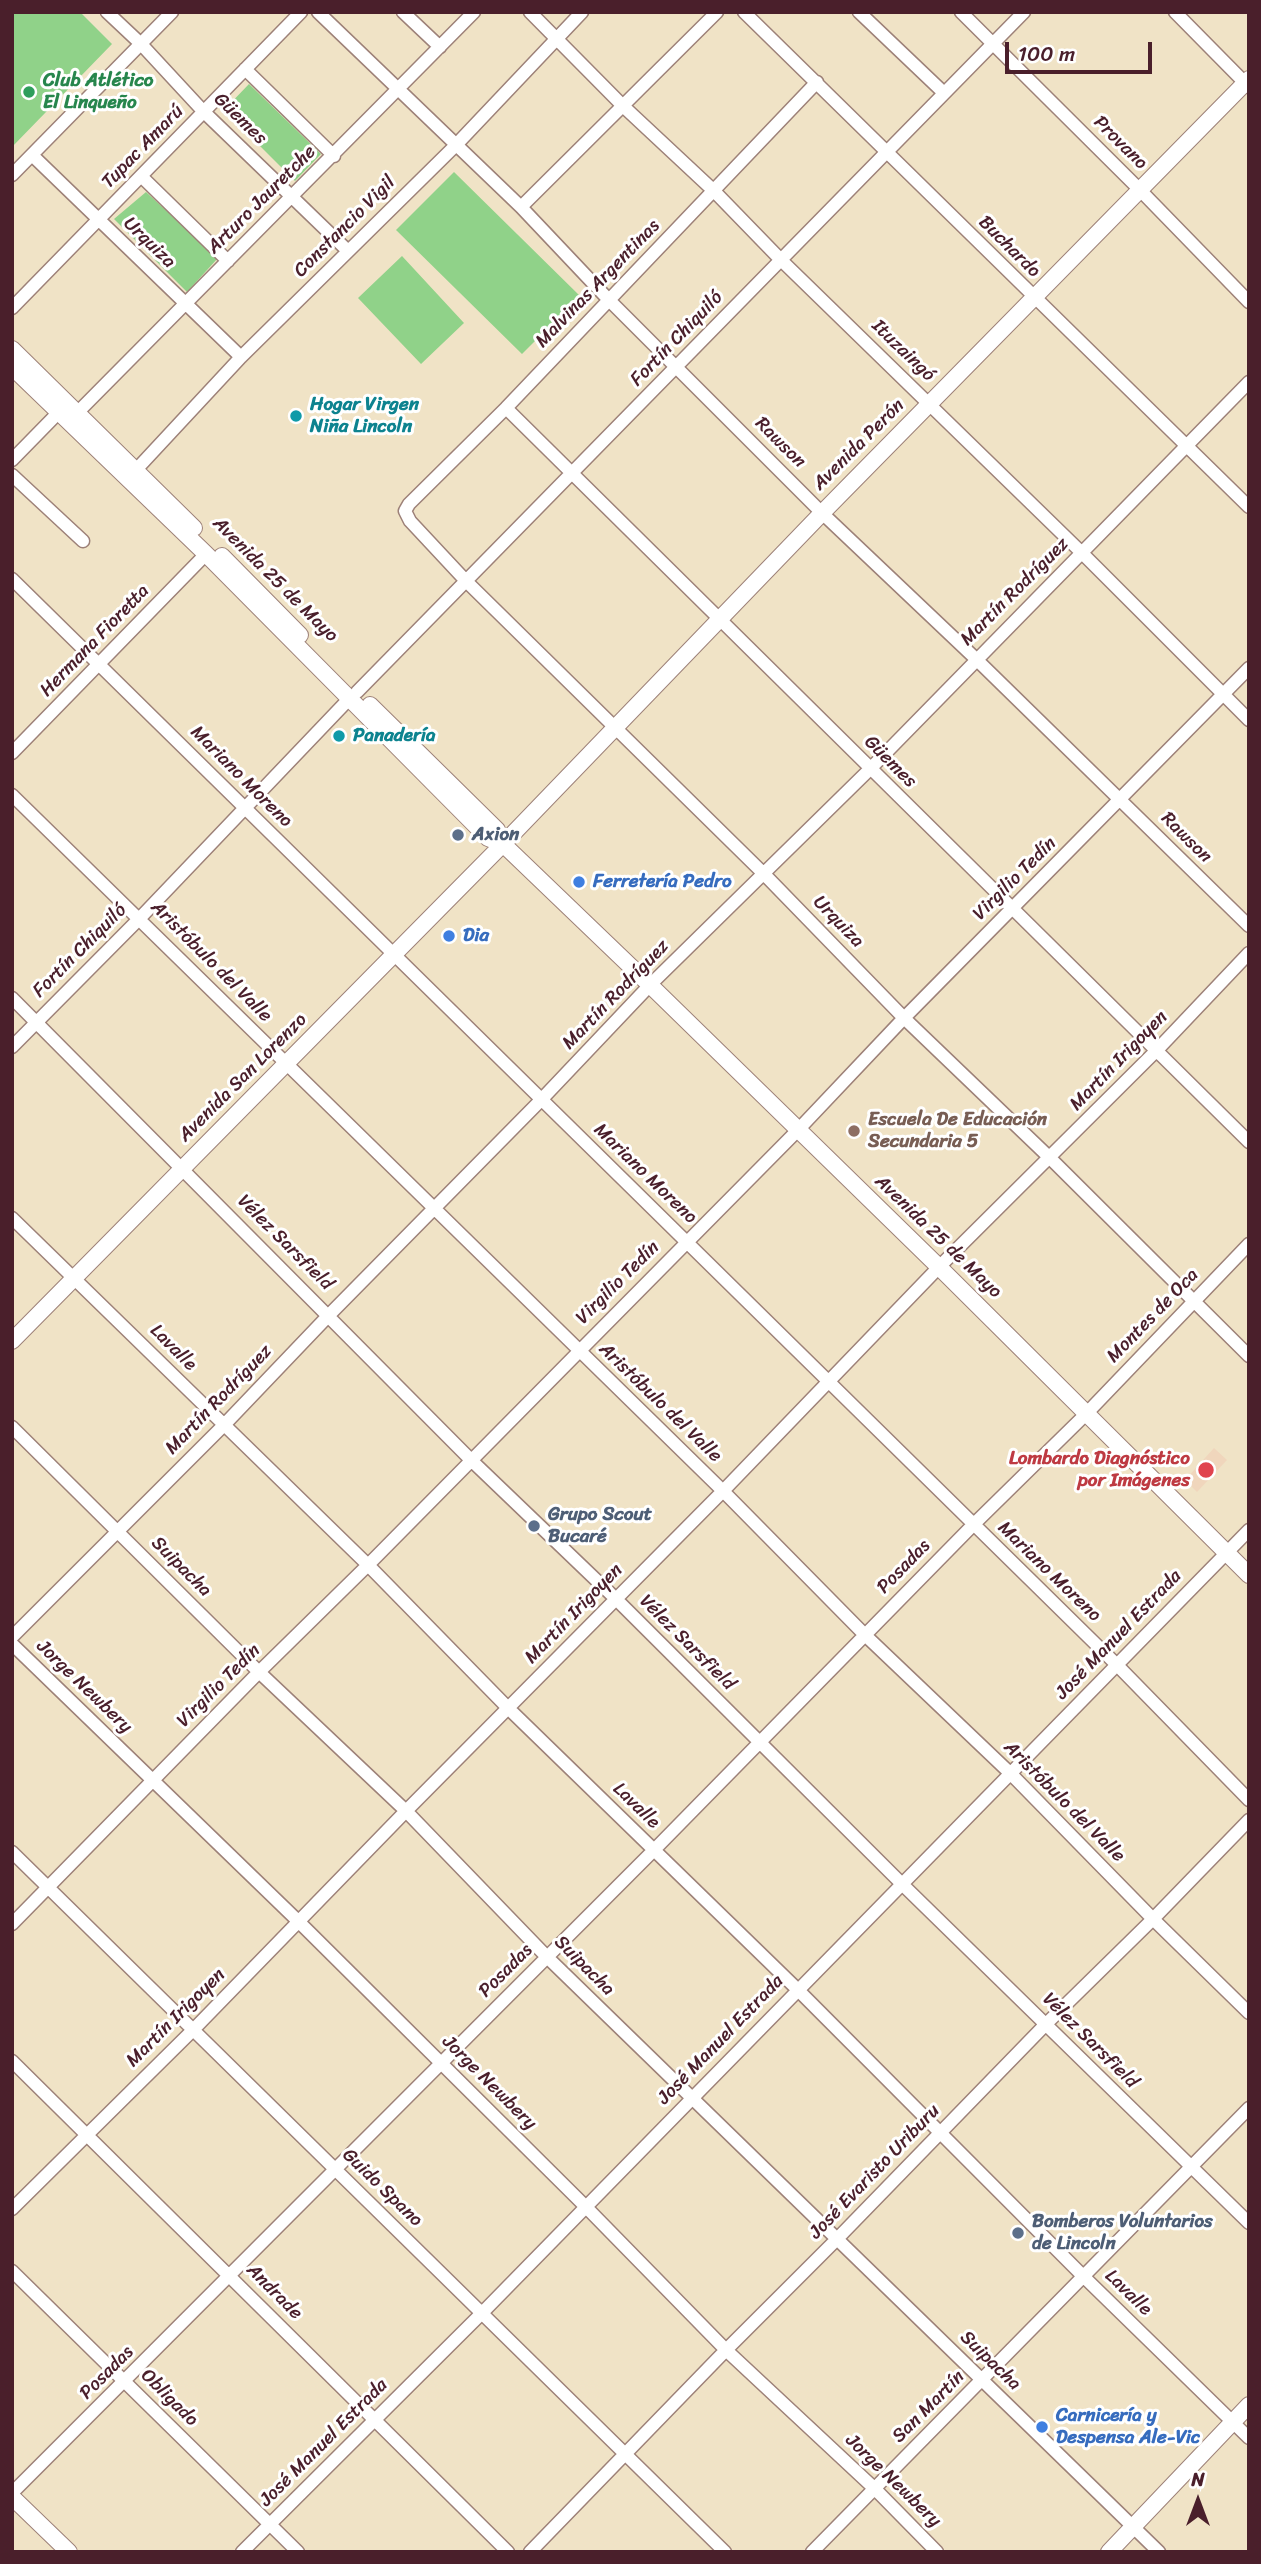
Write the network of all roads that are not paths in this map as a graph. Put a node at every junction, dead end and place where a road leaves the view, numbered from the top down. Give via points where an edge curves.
1 (107, 12) edge
2 (172, 12) edge
3 (301, 12) edge
4 (318, 12) edge
5 (403, 12) edge
6 (474, 12) edge
7 (530, 12) edge
8 (582, 12) edge
9 (717, 12) edge
10 (744, 12) edge
11 (859, 12) edge
12 (961, 12) edge
13 (1024, 12) edge
14 (1175, 12) edge
15 (555, 39) junction
16 (141, 44) junction
17 (993, 44) junction
18 (440, 47) junction
19 (245, 69) junction
20 (817, 82) junction
21 (1248, 83) edge
22 (399, 89) junction
23 (944, 93) junction
24 (623, 106) junction
25 (203, 111) junction
26 (455, 146) junction
27 (886, 151) junction
28 (32, 155) junction
29 (334, 156) junction
30 (12, 175) edge
31 (141, 176) junction
32 (1140, 190) junction
33 (714, 191) junction
34 (294, 196) junction
35 (521, 207) junction
36 (99, 221) junction
37 (348, 251) junction
38 (780, 259) junction
39 (228, 261) junction
40 (608, 299) junction
41 (1034, 299) junction
42 (1249, 302) edge
43 (184, 304) junction
44 (12, 308) edge
45 (12, 349) edge
46 (241, 358) junction
47 (677, 366) junction
48 (12, 367) edge
49 (1249, 382) edge
50 (930, 404) junction
51 (506, 408) junction
52 (68, 413) junction
53 (1186, 444) junction
54 (12, 460) edge
55 (135, 471) junction
56 (572, 473) junction
57 (12, 475) edge
58 (1249, 507) edge
59 (405, 511) joint
60 (822, 513) junction
61 (83, 541) dead end
62 (209, 551) junction
63 (1081, 552) junction
64 (12, 579) edge
65 (466, 581) junction
66 (718, 620) junction
67 (976, 659) junction
68 (100, 664) junction
69 (1249, 668) edge
70 (1223, 695) junction
71 (353, 696) junction
72 (1249, 720) edge
73 (615, 728) junction
74 (12, 753) edge
75 (870, 769) junction
76 (12, 795) edge
77 (1121, 800) junction
78 (246, 808) junction
79 (503, 844) junction
80 (764, 874) junction
81 (1012, 909) junction
82 (141, 918) junction
83 (1249, 926) edge
84 (1249, 953) edge
85 (394, 955) junction
86 (650, 985) junction
87 (12, 998) edge
88 (904, 1018) junction
89 (37, 1021) junction
90 (12, 1047) edge
91 (1157, 1050) junction
92 (287, 1064) junction
93 (541, 1100) junction
94 (798, 1130) junction
95 (1249, 1142) edge
96 (1050, 1158) junction
97 (183, 1168) junction
98 (435, 1209) junction
99 (12, 1218) edge
100 (687, 1242) junction
101 (1249, 1244) edge
102 (939, 1267) junction
103 (75, 1278) junction
104 (1192, 1301) junction
105 (329, 1315) junction
106 (12, 1341) edge
107 (578, 1351) junction
108 (1249, 1356) edge
109 (828, 1381) junction
110 (1086, 1414) junction
111 (12, 1426) edge
112 (224, 1426) junction
113 (471, 1460) junction
114 (723, 1491) junction
115 (973, 1525) junction
116 (1249, 1530) edge
117 (116, 1531) junction
118 (1226, 1553) junction
119 (368, 1566) junction
120 (1249, 1575) edge
121 (616, 1599) junction
122 (865, 1635) junction
123 (12, 1637) edge
124 (12, 1644) edge
125 (1116, 1664) junction
126 (259, 1672) junction
127 (509, 1709) junction
128 (760, 1741) junction
129 (1011, 1774) junction
130 (153, 1781) junction
131 (1249, 1800) edge
132 (406, 1811) junction
133 (1249, 1820) edge
134 (654, 1850) junction
135 (12, 1852) edge
136 (903, 1885) junction
137 (48, 1887) junction
138 (1153, 1919) junction
139 (298, 1921) junction
140 (12, 1924) edge
141 (547, 1957) junction
142 (797, 1989) junction
143 (1249, 2013) edge
144 (1046, 2024) junction
145 (194, 2029) junction
146 (12, 2061) edge
147 (442, 2064) junction
148 (691, 2098) junction
149 (1249, 2108) edge
150 (941, 2132) junction
151 (86, 2134) junction
152 (1191, 2168) junction
153 (335, 2171) junction
154 (586, 2206) junction
155 (12, 2209) edge
156 (1249, 2223) edge
157 (836, 2240) junction
158 (12, 2271) edge
159 (230, 2275) junction
160 (1082, 2275) junction
161 (483, 2312) junction
162 (726, 2350) junction
163 (982, 2380) junction
164 (125, 2382) junction
165 (1249, 2405) edge
166 (375, 2420) junction
167 (1232, 2421) junction
168 (1249, 2438) edge
169 (624, 2454) junction
170 (874, 2489) junction
171 (12, 2495) edge
172 (270, 2524) junction
173 (1134, 2527) junction
174 (69, 2552) edge
175 (242, 2552) edge
176 (298, 2552) edge
177 (508, 2552) edge
178 (530, 2552) edge
179 (725, 2552) edge
180 (812, 2552) edge
181 (937, 2552) edge
182 (1109, 2552) edge
183 (1159, 2552) edge

1 - 16 street, Güemes
2 - 16 street
3 - 19 street, Tupac Amarú
4 - 22 street, Rawson
5 - 18 street
6 - 18 street, Arturo Jauretche
7 - 15 street, Ituzaingó
8 - 15 street, Constancio Vigil
9 - 24 street
10 - 20 street, Buchardo
11 - 23 street
12 - 17 street, Provano
13 - 17 street, Fortín Chiquiló
14 - 21 street
15 - 24 street, Ituzaingó
15 - 26 street, Constancio Vigil
16 - 25 street, Güemes
16 - 28 street
17 - 23 street, Fortín Chiquiló
17 - 32 street, Provano
18 - 22 street, Arturo Jauretche
19 - 25 street, Tupac Amarú
19 - 29 street
20 - 27 street, Buchardo
20 - 33 street, Malvinas Argentinas
21 - 32 main road, Avenida Perón
22 - 26 street, Rawson
22 - 29 street, Arturo Jauretche
23 - 27 street, Fortín Chiquiló
24 - 33 street, Ituzaingó
24 - 35 street
25 - 31 street, Tupac Amarú
25 - 34 street, Güemes
26 - 35 street, Rawson
26 - 37 street, Constancio Vigil
27 - 38 street, Fortín Chiquiló
27 - 41 street, Buchardo
28 - 30 street
28 - 36 street, Urquiza
29 - 34 street, Arturo Jauretche
31 - 36 street, Tupac Amarú
31 - 39 street
32 - 41 main road, Avenida Perón
32 - 42 street, Provano
33 - 38 street, Ituzaingó
33 - 40 street, Malvinas Argentinas
34 - 37 street, Güemes
34 - 39 street, Arturo Jauretche
35 - 40 street, Rawson
36 - 43 street, Urquiza
36 - 44 street, Tupac Amarú
37 - 46 street, Constancio Vigil
38 - 47 street, Fortín Chiquiló
38 - 50 street, Ituzaingó
39 - 43 street, Arturo Jauretche
40 - 47 street, Rawson
40 - 51 street, Malvinas Argentinas
41 - 50 main road, Avenida Perón
41 - 53 street, Buchardo
43 - 46 street, Urquiza
43 - 52 street, Arturo Jauretche
45 - 52 main road, Avenida 25 de Mayo
46 - 55 street, Constancio Vigil
47 - 56 street, Fortín Chiquiló
47 - 60 street, Rawson
48 - 52 main road, Avenida 25 de Mayo
49 - 53 street, Martín Rodríguez
50 - 60 main road, Avenida Perón
50 - 63 street, Ituzaingó
51 - 56 street, Güemes
51 - 59 street, Malvinas Argentinas
52 - 54 street, Arturo Jauretche
52 - 55 main road, Avenida 25 de Mayo
52 - 62 main road, Avenida 25 de Mayo
53 - 58 street, Buchardo
53 - 63 street, Martín Rodríguez
55 - 62 main road, Avenida 25 de Mayo
56 - 65 street, Fortín Chiquiló
56 - 66 street, Güemes
57 - 61 street
59 - 65 street, Urquiza
60 - 66 main road, Avenida Perón
60 - 67 street, Rawson
62 - 68 street, Hermana Fioretta
62 - 71 main road, Avenida 25 de Mayo
63 - 67 street, Martín Rodríguez
63 - 70 street, Ituzaingó
64 - 68 street, Mariano Moreno
65 - 71 street, Fortín Chiquiló
65 - 73 street, Urquiza
66 - 73 main road, Avenida Perón
66 - 75 street, Güemes
67 - 75 street, Martín Rodríguez
67 - 77 street, Rawson
68 - 74 street, Hermana Fioretta
68 - 78 street, Mariano Moreno
69 - 70 street, Virgilio Tedín
70 - 72 street, Ituzaingó
70 - 77 street, Virgilio Tedín
71 - 78 street, Fortín Chiquiló
71 - 79 main road, Avenida 25 de Mayo via 488,838
73 - 79 main road, Avenida Perón
73 - 80 street, Urquiza
75 - 80 street, Martín Rodríguez
75 - 81 street, Güemes
76 - 82 street, Aristóbulo del Valle
77 - 81 street, Virgilio Tedín
77 - 83 street, Rawson
78 - 82 street, Fortín Chiquiló
78 - 85 street, Mariano Moreno
79 - 85 main road, Avenida San Lorenzo
79 - 86 main road, Avenida 25 de Mayo
80 - 86 street, Martín Rodríguez
80 - 88 street, Urquiza
81 - 88 street, Virgilio Tedín
81 - 91 street, Güemes
82 - 89 street, Fortín Chiquiló
82 - 92 street, Aristóbulo del Valle
84 - 91 street, Martín Irigoyen
85 - 92 main road, Avenida San Lorenzo
85 - 93 street, Mariano Moreno
86 - 93 street, Martín Rodríguez
86 - 94 main road, Avenida 25 de Mayo
87 - 89 street, Vélez Sarsfield
88 - 94 street, Virgilio Tedín
88 - 96 street, Urquiza
89 - 90 street, Fortín Chiquiló
89 - 97 street, Vélez Sarsfield
91 - 95 street, Güemes
91 - 96 street, Martín Irigoyen
92 - 97 main road, Avenida San Lorenzo
92 - 98 street, Aristóbulo del Valle
93 - 98 street, Martín Rodríguez
93 - 100 street, Mariano Moreno
94 - 100 street, Virgilio Tedín
94 - 102 main road, Avenida 25 de Mayo
96 - 102 street, Martín Irigoyen
96 - 104 street, Urquiza
97 - 103 main road, Avenida San Lorenzo
97 - 105 street, Vélez Sarsfield
98 - 105 street, Martín Rodríguez
98 - 107 street, Aristóbulo del Valle
99 - 103 street, Lavalle
100 - 107 street, Virgilio Tedín
100 - 109 street, Mariano Moreno
101 - 104 street, Montes de Oca
102 - 109 street, Martín Irigoyen
102 - 110 main road, Avenida 25 de Mayo
103 - 106 main road, Avenida San Lorenzo
103 - 112 street, Lavalle
104 - 108 street, Urquiza
104 - 110 street, Montes de Oca
105 - 112 street, Martín Rodríguez
105 - 113 street, Vélez Sarsfield
107 - 113 street, Virgilio Tedín
107 - 114 street, Aristóbulo del Valle
109 - 114 street, Martín Irigoyen
109 - 115 street, Mariano Moreno
110 - 115 street, Posadas
110 - 118 main road, Avenida 25 de Mayo
111 - 117 street, Suipacha
112 - 117 street, Martín Rodríguez
112 - 119 street, Lavalle
113 - 119 street, Virgilio Tedín
113 - 121 street, Vélez Sarsfield
114 - 121 street, Martín Irigoyen
114 - 122 street, Aristóbulo del Valle
115 - 122 street, Posadas
115 - 125 street, Mariano Moreno
116 - 118 street, José Manuel Estrada
117 - 123 street, Martín Rodríguez
117 - 126 street, Suipacha
118 - 120 main road, Avenida 25 de Mayo
118 - 125 street, José Manuel Estrada
119 - 126 street, Virgilio Tedín
119 - 127 street, Lavalle
121 - 127 street, Martín Irigoyen
121 - 128 street, Vélez Sarsfield
122 - 128 street, Posadas
122 - 129 street, Aristóbulo del Valle
124 - 130 street, Jorge Newbery
125 - 129 street, José Manuel Estrada
125 - 131 street, Mariano Moreno
126 - 130 street, Virgilio Tedín
126 - 132 street, Suipacha
127 - 132 street, Martín Irigoyen
127 - 134 street, Lavalle
128 - 134 street, Posadas
128 - 136 street, Vélez Sarsfield
129 - 136 street, José Manuel Estrada
129 - 138 street, Aristóbulo del Valle
130 - 137 street, Virgilio Tedín
130 - 139 street, Jorge Newbery
132 - 139 street, Martín Irigoyen
132 - 141 street, Suipacha
133 - 138 street, José Evaristo Uriburu
134 - 141 street, Posadas
134 - 142 street, Lavalle
135 - 137 street, Guido Spano
136 - 142 street, José Manuel Estrada
136 - 144 street, Vélez Sarsfield
137 - 140 street, Virgilio Tedín
137 - 145 street, Guido Spano
138 - 143 street, Aristóbulo del Valle
138 - 144 street, José Evaristo Uriburu
139 - 145 street, Martín Irigoyen
139 - 147 street, Jorge Newbery
141 - 147 street, Posadas
141 - 148 street, Suipacha
142 - 148 street, José Manuel Estrada
142 - 150 street, Lavalle
144 - 150 street, José Evaristo Uriburu
144 - 152 street, Vélez Sarsfield
145 - 151 street, Martín Irigoyen
145 - 153 street, Guido Spano
146 - 151 street, Andrade
147 - 153 street, Posadas
147 - 154 street, Jorge Newbery
148 - 154 street, José Manuel Estrada
148 - 157 street, Suipacha
149 - 152 street, San Martín
150 - 157 street, José Evaristo Uriburu
150 - 160 street, Lavalle
151 - 155 street, Martín Irigoyen
151 - 159 street, Andrade
152 - 156 street, Vélez Sarsfield
152 - 160 street, San Martín
153 - 159 street, Posadas
153 - 161 street, Guido Spano
154 - 161 street, José Manuel Estrada
154 - 162 street, Jorge Newbery
157 - 162 street, José Evaristo Uriburu
157 - 163 street, Suipacha
158 - 164 street, Obligado
159 - 164 street, Posadas
159 - 166 street, Andrade
160 - 163 street, San Martín
160 - 167 street, Lavalle
161 - 166 street, José Manuel Estrada
161 - 169 street, Guido Spano
162 - 169 street, José Evaristo Uriburu
162 - 170 street, Jorge Newbery
163 - 170 street, San Martín
163 - 173 street, Suipacha
164 - 171 street, Posadas
164 - 172 street, Obligado
165 - 167 main road
166 - 172 street, José Manuel Estrada
166 - 177 street, Andrade
167 - 168 street, Lavalle
167 - 173 main road
169 - 178 street, José Evaristo Uriburu
169 - 179 street, Guido Spano
170 - 180 street, San Martín
170 - 181 street, Jorge Newbery
171 - 174 main road
172 - 175 street, José Manuel Estrada
172 - 176 street, Obligado
173 - 182 main road
173 - 183 street, Suipacha

